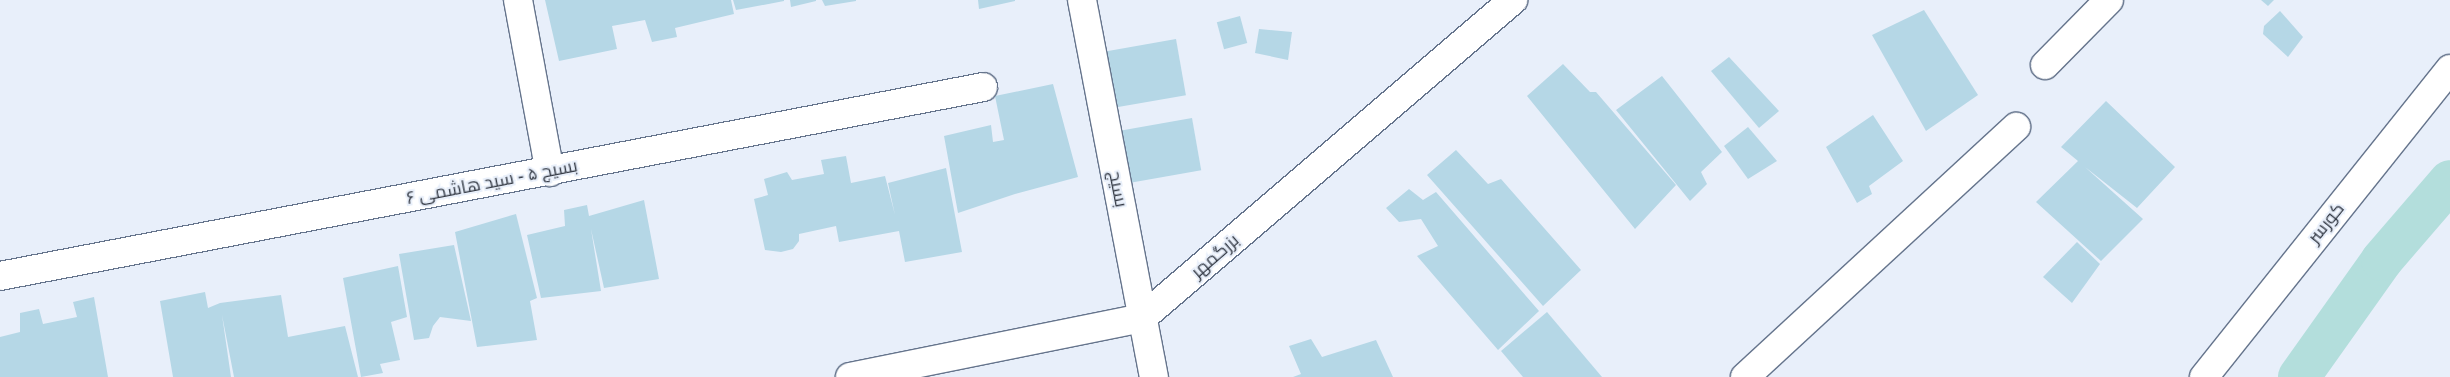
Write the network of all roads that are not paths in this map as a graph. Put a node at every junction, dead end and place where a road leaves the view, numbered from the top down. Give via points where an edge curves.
1 (518, 0) edge
2 (1082, 0) edge
3 (1513, 0) edge
4 (2109, 0) edge
5 (2045, 65) dead end
6 (2450, 69) edge
7 (983, 87) dead end
8 (2016, 127) dead end
9 (550, 172) junction
10 (0, 276) edge
11 (1142, 318) junction
12 (850, 377) edge
13 (1154, 377) edge
14 (1745, 377) edge
15 (2204, 377) edge

1 - 9 street
2 - 11 street, بسیج
3 - 11 street, بزرگمهر
4 - 5 street
6 - 15 street, کورسر
7 - 9 street, بسیج ۵ - سید هاشمی ۶
8 - 14 street
9 - 10 street, بسیج ۵ - سید هاشمی ۶
11 - 12 street, بزرگمهر
11 - 13 street, بسیج

